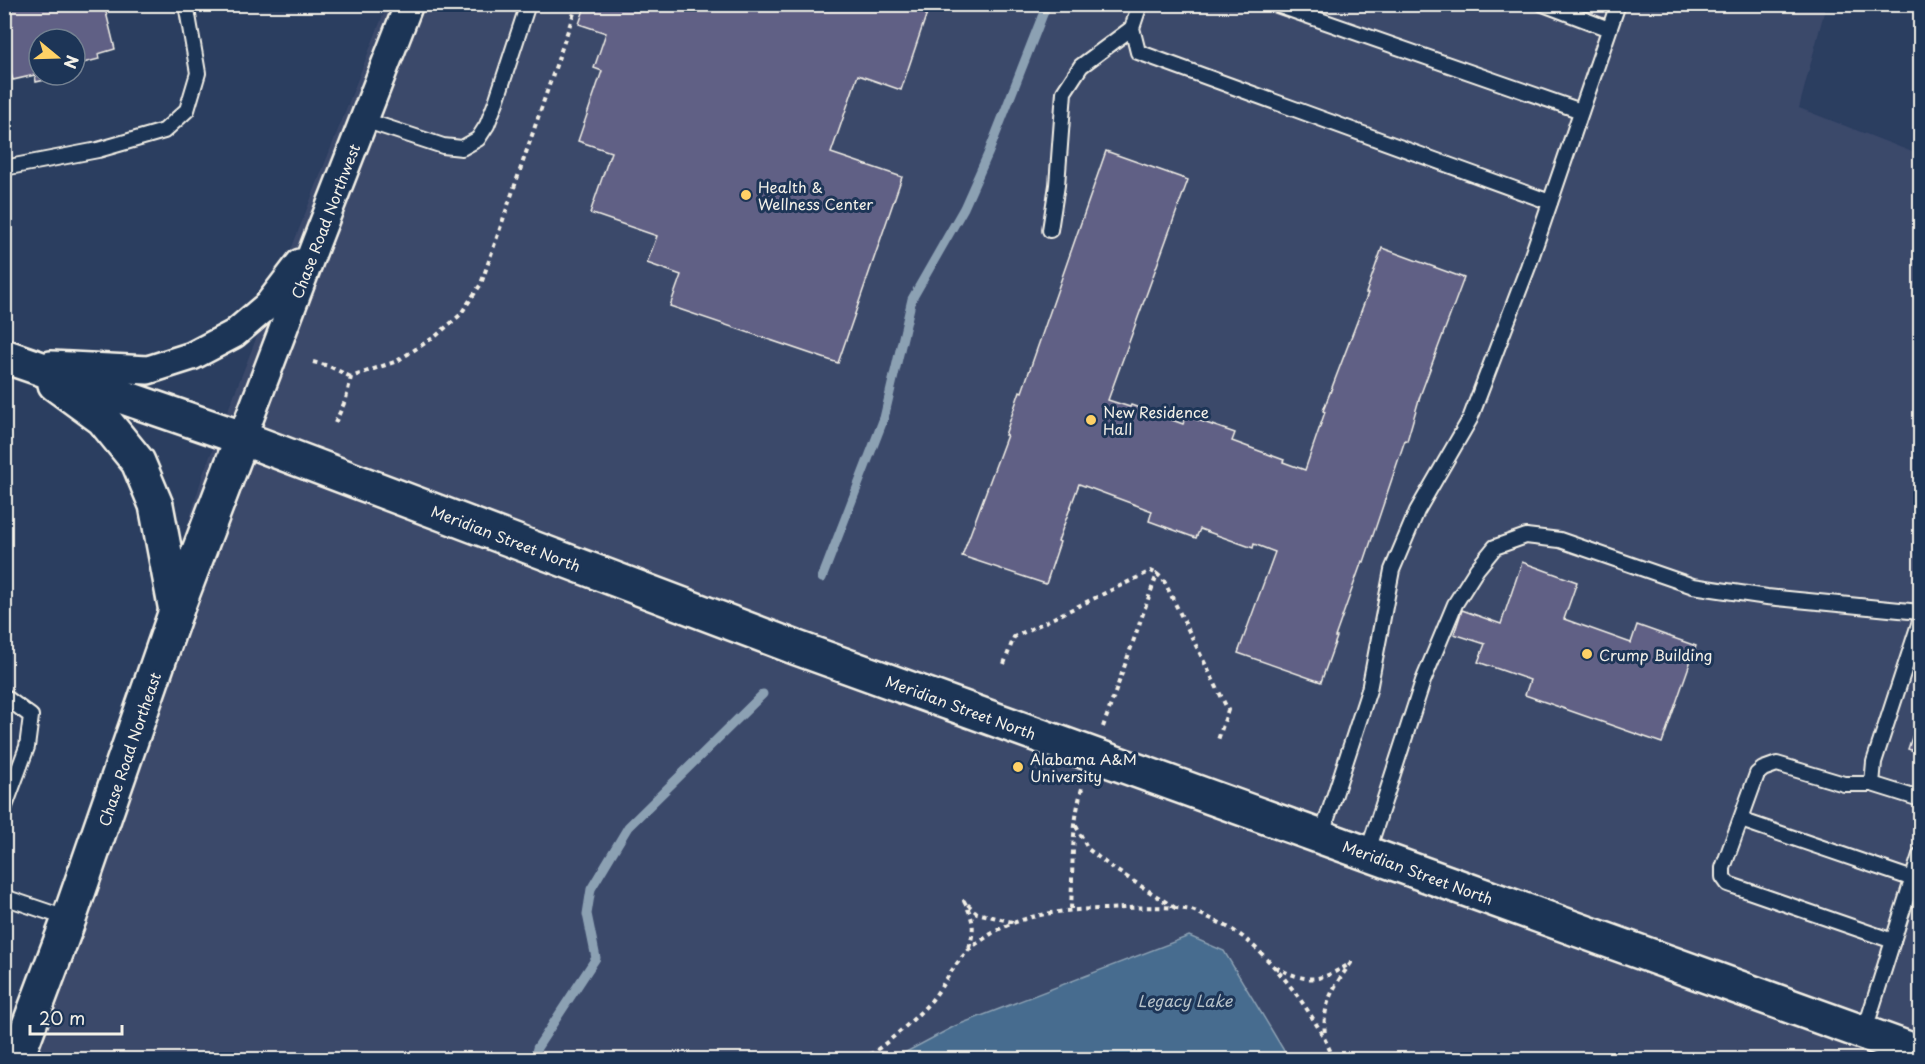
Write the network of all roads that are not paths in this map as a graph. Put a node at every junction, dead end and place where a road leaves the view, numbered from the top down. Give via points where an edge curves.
1 (186, 4) edge
2 (409, 4) edge
3 (528, 4) edge
4 (1140, 4) edge
5 (1274, 4) edge
6 (1543, 4) edge
7 (1618, 4) edge
8 (1132, 28) junction
9 (1609, 29) junction
10 (1581, 111) junction
11 (364, 120) junction
12 (4, 168) edge
13 (1550, 202) junction
14 (1050, 230) dead end
15 (317, 240) junction
16 (16, 360) edge
17 (242, 438) junction
18 (176, 611) junction
19 (1920, 612) edge
20 (1920, 621) edge
21 (4, 696) edge
22 (1872, 784) junction
23 (1920, 799) edge
24 (4, 809) edge
25 (1741, 819) junction
26 (1321, 837) junction
27 (1367, 854) junction
28 (1920, 855) edge
29 (1913, 879) junction
30 (4, 897) edge
31 (69, 919) junction
32 (1893, 941) junction
33 (1864, 1033) junction
34 (1920, 1053) edge
35 (16, 1059) edge

1 - 12 lane via 198,74 187,110 164,131 98,150
2 - 11 street, Chase Road Northwest
3 - 11 lane via 496,102 478,140 462,148 443,146
4 - 8 lane
5 - 10 lane
6 - 9 lane
7 - 9 lane
8 - 13 lane via 1138,52
8 - 14 lane via 1081,66 1064,92
9 - 10 lane
10 - 13 lane
11 - 15 street, Chase Road Northwest
13 - 26 lane via 1470,419 1417,511 1392,570 1370,690
15 - 16 street via 268,305 234,334 192,356 148,370
15 - 17 street, Chase Road Northwest
16 - 17 street, Meridian Street North
16 - 18 street via 103,419 138,462 156,505
17 - 18 street, Chase Road Northeast
17 - 26 street, Meridian Street North via 786,644
18 - 31 street, Chase Road Northeast
19 - 27 lane via 1692,586 1560,540 1526,536 1495,547 1455,604 1423,681
20 - 22 lane via 1879,745
21 - 24 lane via 31,716 27,747
22 - 23 lane
22 - 25 lane via 1844,784 1777,764 1757,774
25 - 29 lane
25 - 32 lane via 1723,868 1728,884
26 - 27 street, Meridian Street North
27 - 33 street, Meridian Street North
28 - 29 lane
29 - 32 lane
30 - 31 lane
31 - 35 street, Chase Road Northeast
32 - 33 lane
33 - 34 street, Meridian Street North

